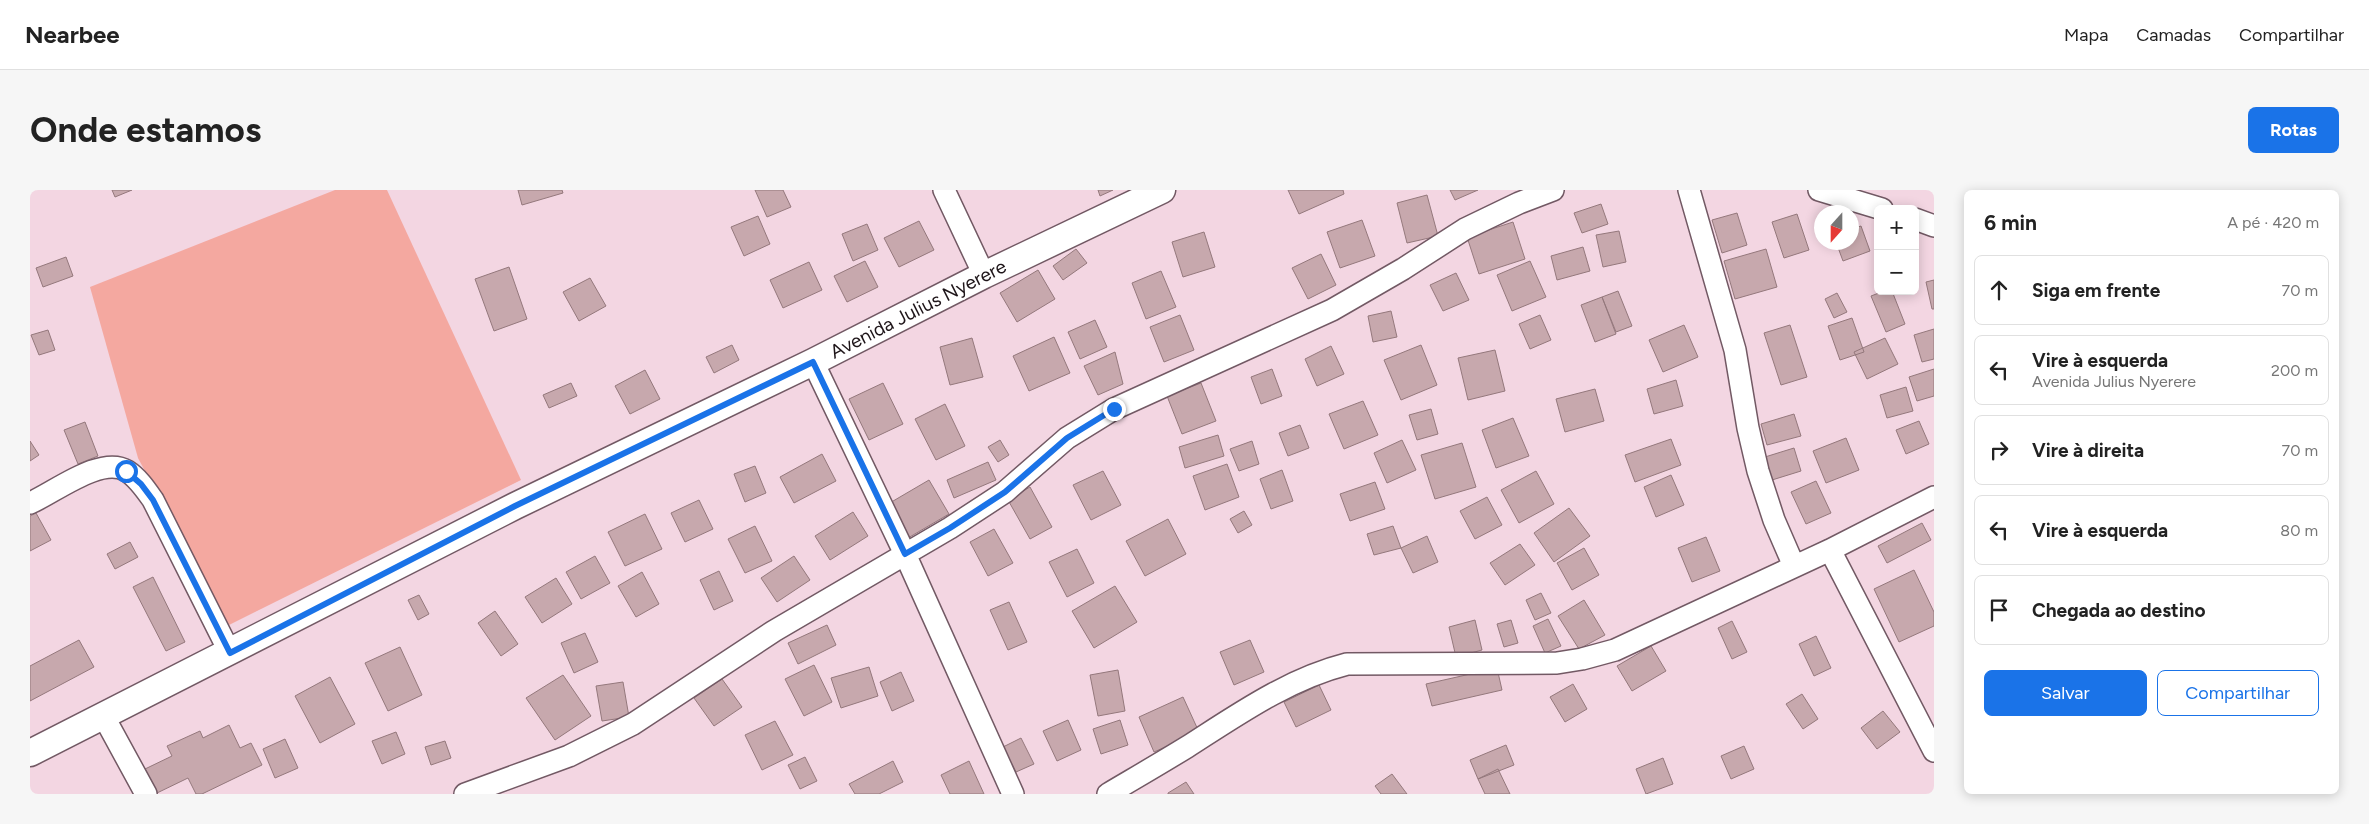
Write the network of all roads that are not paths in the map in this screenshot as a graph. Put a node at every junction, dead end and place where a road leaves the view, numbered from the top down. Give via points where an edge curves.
1 (944, 190) edge
2 (1162, 190) edge
3 (1553, 190) edge
4 (1689, 190) edge
5 (1819, 190) edge
6 (1874, 207) edge
7 (1919, 220) edge
8 (1934, 226) edge
9 (984, 275) junction
10 (813, 362) junction
11 (1934, 497) edge
12 (30, 503) edge
13 (1830, 550) junction
14 (905, 554) junction
15 (1794, 566) junction
16 (230, 653) junction
17 (104, 717) junction
18 (1934, 751) edge
19 (30, 753) edge
20 (146, 794) edge
21 (465, 794) edge
22 (1013, 794) edge
23 (1108, 794) edge

1 - 9 street
2 - 9 street, Avenida Julius Nyerere
3 - 14 street via 1465,229 1332,310 1114,409 1067,438 1005,492
4 - 15 street via 1735,350 1758,470 1774,520
5 - 6 street
7 - 8 street
9 - 10 street, Avenida Julius Nyerere
10 - 14 street
10 - 16 street, Avenida Julius Nyerere via 515,506
11 - 13 street
12 - 16 street via 88,472 112,467 126,471 153,500
13 - 15 street
13 - 18 street
14 - 21 street via 774,631 633,724 569,756
14 - 22 street
15 - 23 street via 1615,650 1582,660 1557,663 1347,664 1324,670 1261,701
16 - 17 street, Avenida Julius Nyerere
17 - 19 street, Avenida Julius Nyerere
17 - 20 street

